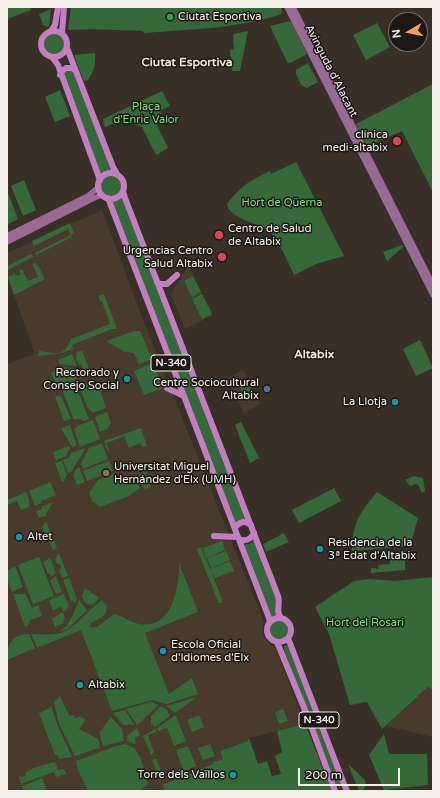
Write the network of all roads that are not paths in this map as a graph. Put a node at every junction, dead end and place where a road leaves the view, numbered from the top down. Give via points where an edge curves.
1 (58, 7) edge
2 (64, 7) edge
3 (287, 7) edge
4 (293, 7) edge
5 (51, 30) junction
6 (62, 33) junction
7 (67, 48) junction
8 (52, 57) junction
9 (75, 70) junction
10 (60, 75) junction
11 (117, 174) junction
12 (100, 180) junction
13 (98, 187) junction
14 (123, 191) junction
15 (105, 197) junction
16 (7, 236) edge
17 (7, 242) edge
18 (177, 275) dead end
19 (157, 282) junction
20 (433, 285) edge
21 (433, 295) edge
22 (167, 388) dead end
23 (184, 396) junction
24 (251, 524) junction
25 (235, 528) junction
26 (254, 533) junction
27 (214, 536) dead end
28 (238, 538) junction
29 (281, 618) junction
30 (270, 622) junction
31 (288, 638) junction
32 (277, 642) junction
33 (335, 791) edge
34 (348, 791) edge

1 - 5 highway via 55,25
2 - 6 highway, N-340
3 - 21 main road, Avinguda d'Alacant
4 - 20 main road, Avinguda d'Alacant
5 - 6 highway
5 - 8 highway via 43,35 40,45 45,54
6 - 7 highway, N-340 via 67,39
7 - 8 highway via 61,55
7 - 9 highway, N-340
8 - 10 highway
9 - 10 highway via 66,68
9 - 11 highway, N-340
10 - 12 highway
11 - 12 highway via 109,173
11 - 14 highway, N-340 via 123,181
12 - 13 highway
13 - 15 highway, N-340
13 - 16 main road via 88,196
14 - 15 highway via 115,198
14 - 19 highway, N-340
15 - 17 main road via 96,197
15 - 23 highway, N-340
18 - 19 highway via 167,284
19 - 24 highway, N-340
22 - 23 highway
23 - 25 highway, N-340
24 - 25 highway via 240,522
24 - 26 highway, N-340
25 - 28 highway, N-340
26 - 28 highway via 248,540
26 - 29 highway, N-340 via 280,602 278,611
27 - 28 highway
28 - 30 highway, N-340
29 - 30 highway
29 - 31 highway, N-340 via 290,625
30 - 32 highway, N-340 via 268,634
31 - 32 highway
31 - 34 highway, N-340
32 - 33 highway, N-340

